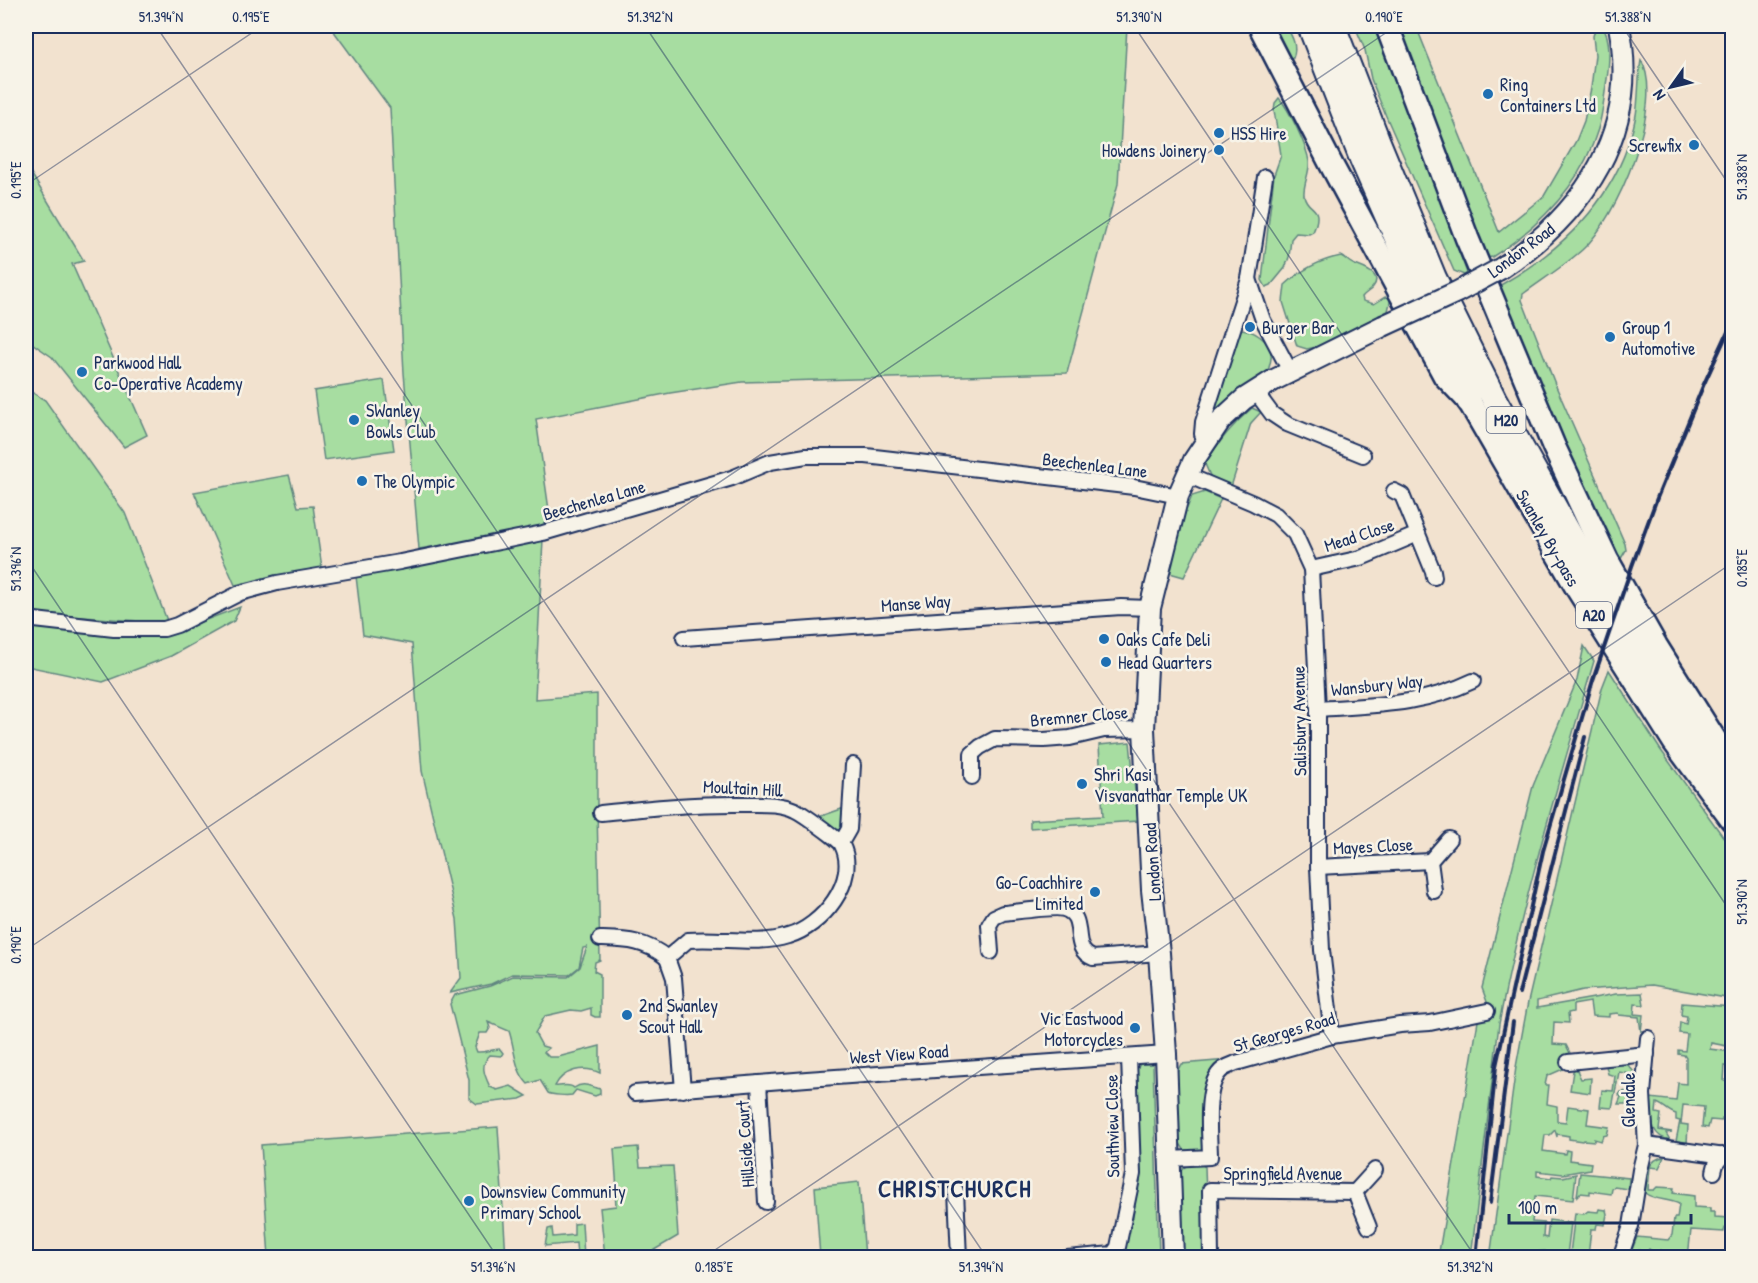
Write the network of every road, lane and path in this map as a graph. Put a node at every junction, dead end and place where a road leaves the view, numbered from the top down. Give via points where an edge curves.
1 (1260, 26) edge
2 (1310, 26) edge
3 (1333, 26) edge
4 (1387, 26) edge
5 (1619, 26) edge
6 (1265, 177) dead end
7 (1249, 279) junction
8 (1290, 371) junction
9 (1255, 391) junction
10 (1470, 401) junction
11 (1206, 440) junction
12 (1363, 455) dead end
13 (1186, 475) junction
14 (1394, 491) dead end
15 (1178, 496) junction
16 (1418, 534) junction
17 (1311, 569) junction
18 (1434, 577) dead end
19 (1150, 608) junction
20 (26, 619) edge
21 (684, 638) dead end
22 (1473, 681) dead end
23 (1318, 709) junction
24 (1144, 729) junction
25 (853, 765) dead end
26 (1732, 767) edge
27 (972, 777) dead end
28 (1732, 787) edge
29 (601, 813) dead end
30 (1732, 820) edge
31 (1449, 839) dead end
32 (842, 843) junction
33 (1430, 861) junction
34 (1318, 867) junction
35 (1434, 891) dead end
36 (600, 939) dead end
37 (991, 952) dead end
38 (1159, 954) junction
39 (668, 958) junction
40 (1487, 1011) dead end
41 (1332, 1036) junction
42 (1648, 1038) dead end
43 (1166, 1053) junction
44 (1647, 1054) junction
45 (1129, 1057) junction
46 (1584, 1060) junction
47 (1568, 1062) dead end
48 (1586, 1074) dead end
49 (759, 1083) junction
50 (683, 1090) junction
51 (635, 1093) dead end
52 (1646, 1145) junction
53 (1728, 1156) edge
54 (1170, 1159) junction
55 (1376, 1170) dead end
56 (1714, 1172) dead end
57 (956, 1191) dead end
58 (1355, 1192) junction
59 (766, 1202) dead end
60 (1369, 1227) dead end
61 (959, 1257) edge
62 (1067, 1257) edge
63 (1173, 1257) edge
64 (1211, 1257) edge
65 (1620, 1257) edge

1 - 10 highway, A20 via 1445,376
2 - 10 highway, M20 via 1374,190
3 - 28 highway, M20 via 1434,278 1494,399 1590,572
4 - 26 highway, A20 via 1467,238 1554,447 1613,569
5 - 8 main road, London Road, bridge via 1623,48 1621,99 1613,132 1603,159 1565,216 1500,269
6 - 7 street, London Road
7 - 8 street, London Road via 1263,320
7 - 11 street, London Road via 1203,422
8 - 9 main road, London Road
9 - 11 main road, London Road via 1231,410
9 - 12 street via 1272,414 1287,424
10 - 30 highway, Swanley By-pass / A20 via 1577,588 1675,743
11 - 13 main road, London Road
13 - 15 main road, London Road
13 - 17 street, Salisbury Avenue via 1276,515 1295,534
14 - 16 street, Mead Close via 1402,495
15 - 19 main road, London Road
15 - 20 street, Beechenlea Lane via 1134,487 866,456 806,456 770,462 732,478 543,533 277,583 240,593 164,629
16 - 17 street, Mead Close via 1361,558
16 - 18 street, Mead Close
17 - 23 street, Salisbury Avenue
19 - 21 street, Manse Way
19 - 24 main road, London Road
22 - 23 street, Wansbury Way via 1441,695 1413,701
23 - 34 street, Salisbury Avenue
24 - 27 street, Bremner Close via 1104,730 1044,740 995,739 972,754
24 - 38 main road, London Road
25 - 32 street via 849,829
29 - 32 street, Moultain Hill via 702,803 776,805 796,810
31 - 33 street, Mayes Close
32 - 39 street via 842,889 808,927 771,940 688,940
33 - 34 street, Mayes Close
33 - 35 street, Mayes Close
34 - 41 street, Salisbury Avenue
36 - 39 street via 634,940 656,948
37 - 38 street via 989,924 994,917 1002,913 1063,909 1077,921 1080,947 1086,955 1094,958
38 - 43 main road, London Road
39 - 50 street via 674,978
40 - 41 street, St Georges Road
41 - 54 street, St Georges Road via 1222,1069 1210,1094 1210,1157
42 - 44 street, Glendale
43 - 45 street, West View Road
43 - 54 main road, London Road
44 - 46 street, Glendale
44 - 52 street, Glendale via 1643,1094
45 - 49 street, West View Road
45 - 62 street, Southview Close via 1133,1174 1118,1247 1113,1254
46 - 47 street, Glendale
46 - 48 street
49 - 50 street, West View Road
49 - 59 street, Hillside Court
50 - 51 street, West View Road
52 - 53 street, Glendale
52 - 65 street, Glendale via 1631,1226
53 - 56 street, Glendale via 1716,1164
54 - 63 main road, London Road
55 - 58 street, Springfield Avenue
57 - 61 street
58 - 60 street, Springfield Avenue
58 - 64 street, Springfield Avenue via 1210,1190

